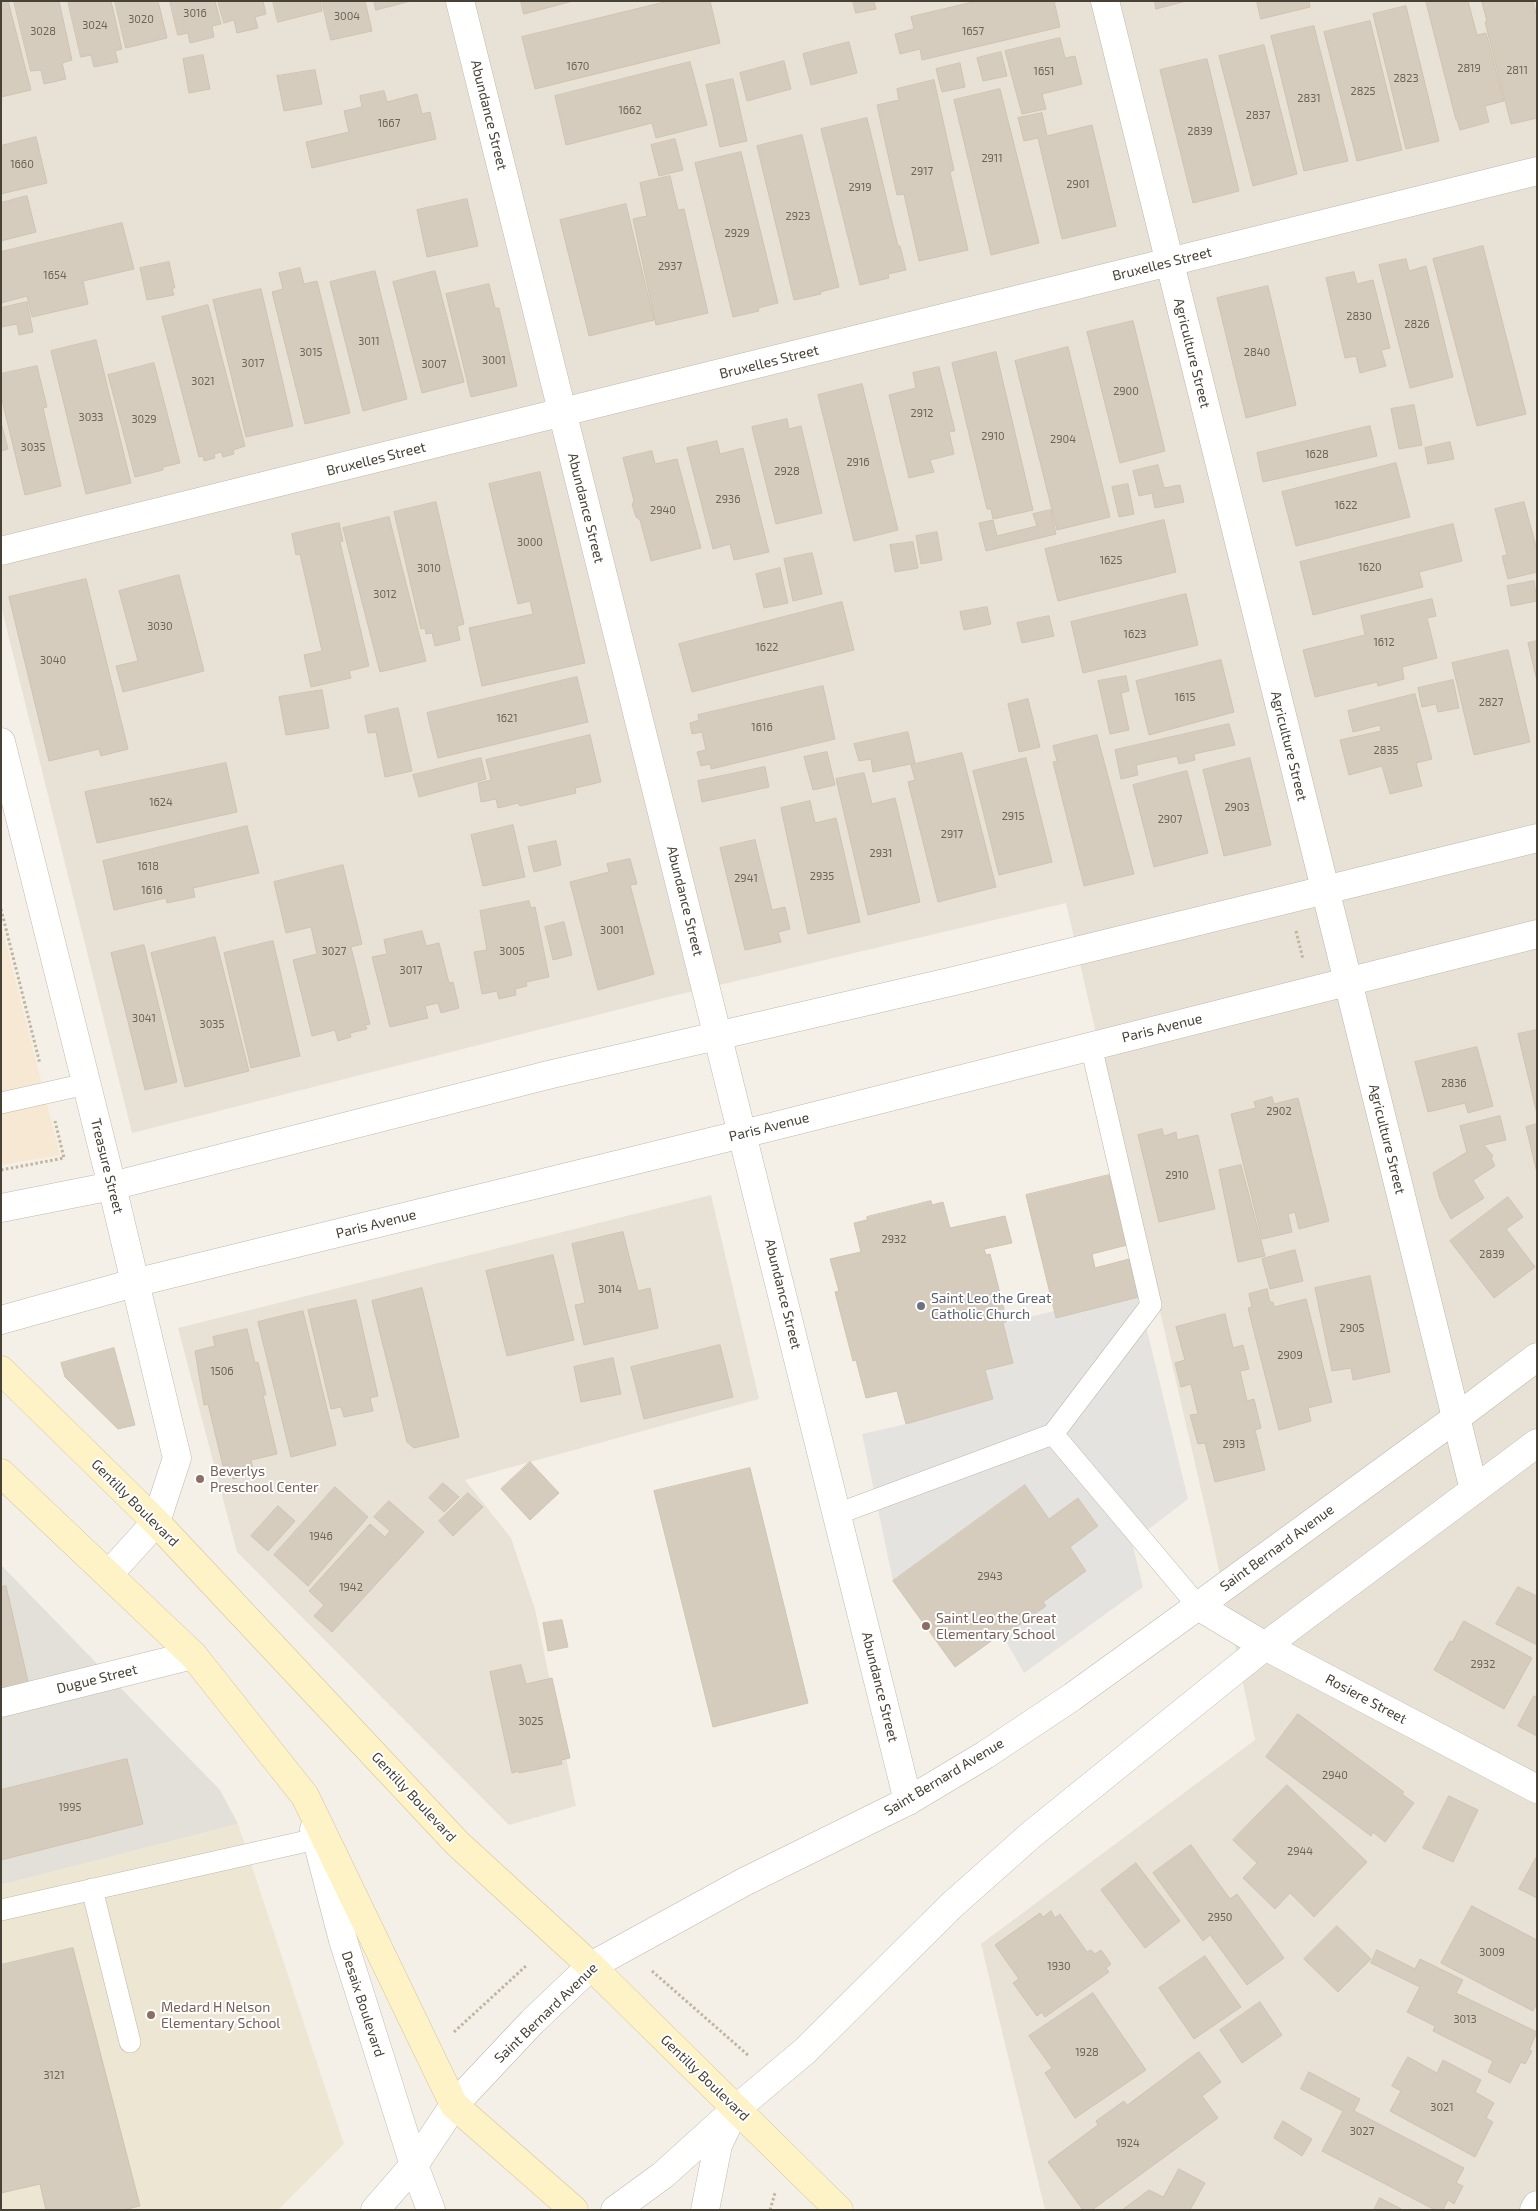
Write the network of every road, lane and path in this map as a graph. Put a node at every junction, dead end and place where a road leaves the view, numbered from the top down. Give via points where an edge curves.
1 (460, 1) edge
2 (1105, 1) edge
3 (1537, 171) edge
4 (1169, 262) junction
5 (563, 413) junction
6 (1, 551) edge
7 (1, 742) edge
8 (1537, 838) edge
9 (1326, 891) junction
10 (1, 909) edge
11 (1296, 930) dead end
12 (1537, 934) edge
13 (1304, 962) dead end
14 (1348, 981) junction
15 (718, 1035) junction
16 (1091, 1046) junction
17 (86, 1084) junction
18 (47, 1092) junction
19 (1, 1103) edge
20 (743, 1134) junction
21 (1, 1170) edge
22 (112, 1186) junction
23 (1, 1208) edge
24 (134, 1283) junction
25 (1, 1320) edge
26 (1537, 1357) edge
27 (1, 1370) edge
28 (1456, 1418) junction
29 (1053, 1434) junction
30 (1537, 1444) edge
31 (1, 1473) edge
32 (1474, 1490) junction
33 (837, 1514) junction
34 (156, 1522) junction
35 (109, 1574) junction
36 (1198, 1606) junction
37 (1265, 1646) junction
38 (193, 1655) junction
39 (1, 1702) edge
40 (1537, 1789) edge
41 (305, 1796) junction
42 (908, 1801) junction
43 (316, 1840) junction
44 (92, 1889) junction
45 (1, 1910) edge
46 (527, 1965) dead end
47 (591, 1966) junction
48 (648, 1968) dead end
49 (449, 2037) dead end
50 (130, 2042) dead end
51 (750, 2056) dead end
52 (454, 2105) junction
53 (736, 2109) junction
54 (414, 2165) junction
55 (776, 2190) dead end
56 (1537, 2205) edge
57 (375, 2210) edge
58 (431, 2210) edge
59 (574, 2210) edge
60 (615, 2210) edge
61 (705, 2210) edge
62 (770, 2210) edge
63 (839, 2210) edge
64 (1534, 2210) edge

1 - 5 street, Abundance Street
2 - 4 street, Agriculture Street
3 - 4 street, Bruxelles Street
4 - 5 street, Bruxelles Street
4 - 9 street, Agriculture Street
5 - 6 street, Bruxelles Street
5 - 15 street, Abundance Street
7 - 17 street, Treasure Street
8 - 9 street
9 - 14 street, Agriculture Street
9 - 15 street
10 - 18 path
11 - 13 path
12 - 14 street, Paris Avenue
14 - 16 street, Paris Avenue
14 - 28 street, Agriculture Street
15 - 20 street, Abundance Street
15 - 22 street
16 - 20 street, Paris Avenue
16 - 29 lane via 1151,1305
17 - 18 lane
17 - 22 street, Treasure Street
18 - 19 lane
18 - 21 path via 64,1158
20 - 24 street, Paris Avenue
20 - 33 street, Abundance Street
22 - 23 street
22 - 24 street, Treasure Street
24 - 25 street, Paris Avenue
24 - 34 street, Treasure Street via 177,1458
26 - 28 street, Saint Bernard Avenue
27 - 34 main road, Gentilly Boulevard
28 - 32 street, Agriculture Street
28 - 36 street, Saint Bernard Avenue
29 - 33 lane
29 - 36 lane
30 - 32 street
31 - 35 main road
32 - 37 street
33 - 42 street, Abundance Street
34 - 35 street, Treasure Street
34 - 47 main road, Gentilly Boulevard via 457,1843
35 - 38 main road
36 - 37 street, Rosiere Street
36 - 42 street, Saint Bernard Avenue via 985,1755
37 - 40 street, Rosiere Street
37 - 53 street via 1032,1834 952,1905 806,2050
38 - 39 street, Dugue Street
38 - 41 main road
41 - 43 street, Desaix Boulevard
41 - 52 main road
42 - 47 street, Saint Bernard Avenue via 744,1882
43 - 44 lane
43 - 54 street, Desaix Boulevard via 343,1940
44 - 45 lane
44 - 50 lane
46 - 49 path
47 - 52 street, Saint Bernard Avenue via 532,2022
47 - 53 main road, Gentilly Boulevard
48 - 51 path
52 - 54 street, Saint Bernard Avenue
52 - 59 main road
53 - 60 street via 663,2175
53 - 61 street via 718,2145
53 - 63 main road, Gentilly Boulevard
54 - 57 street, Saint Bernard Avenue
54 - 58 street, Desaix Boulevard
55 - 62 path
56 - 64 street

